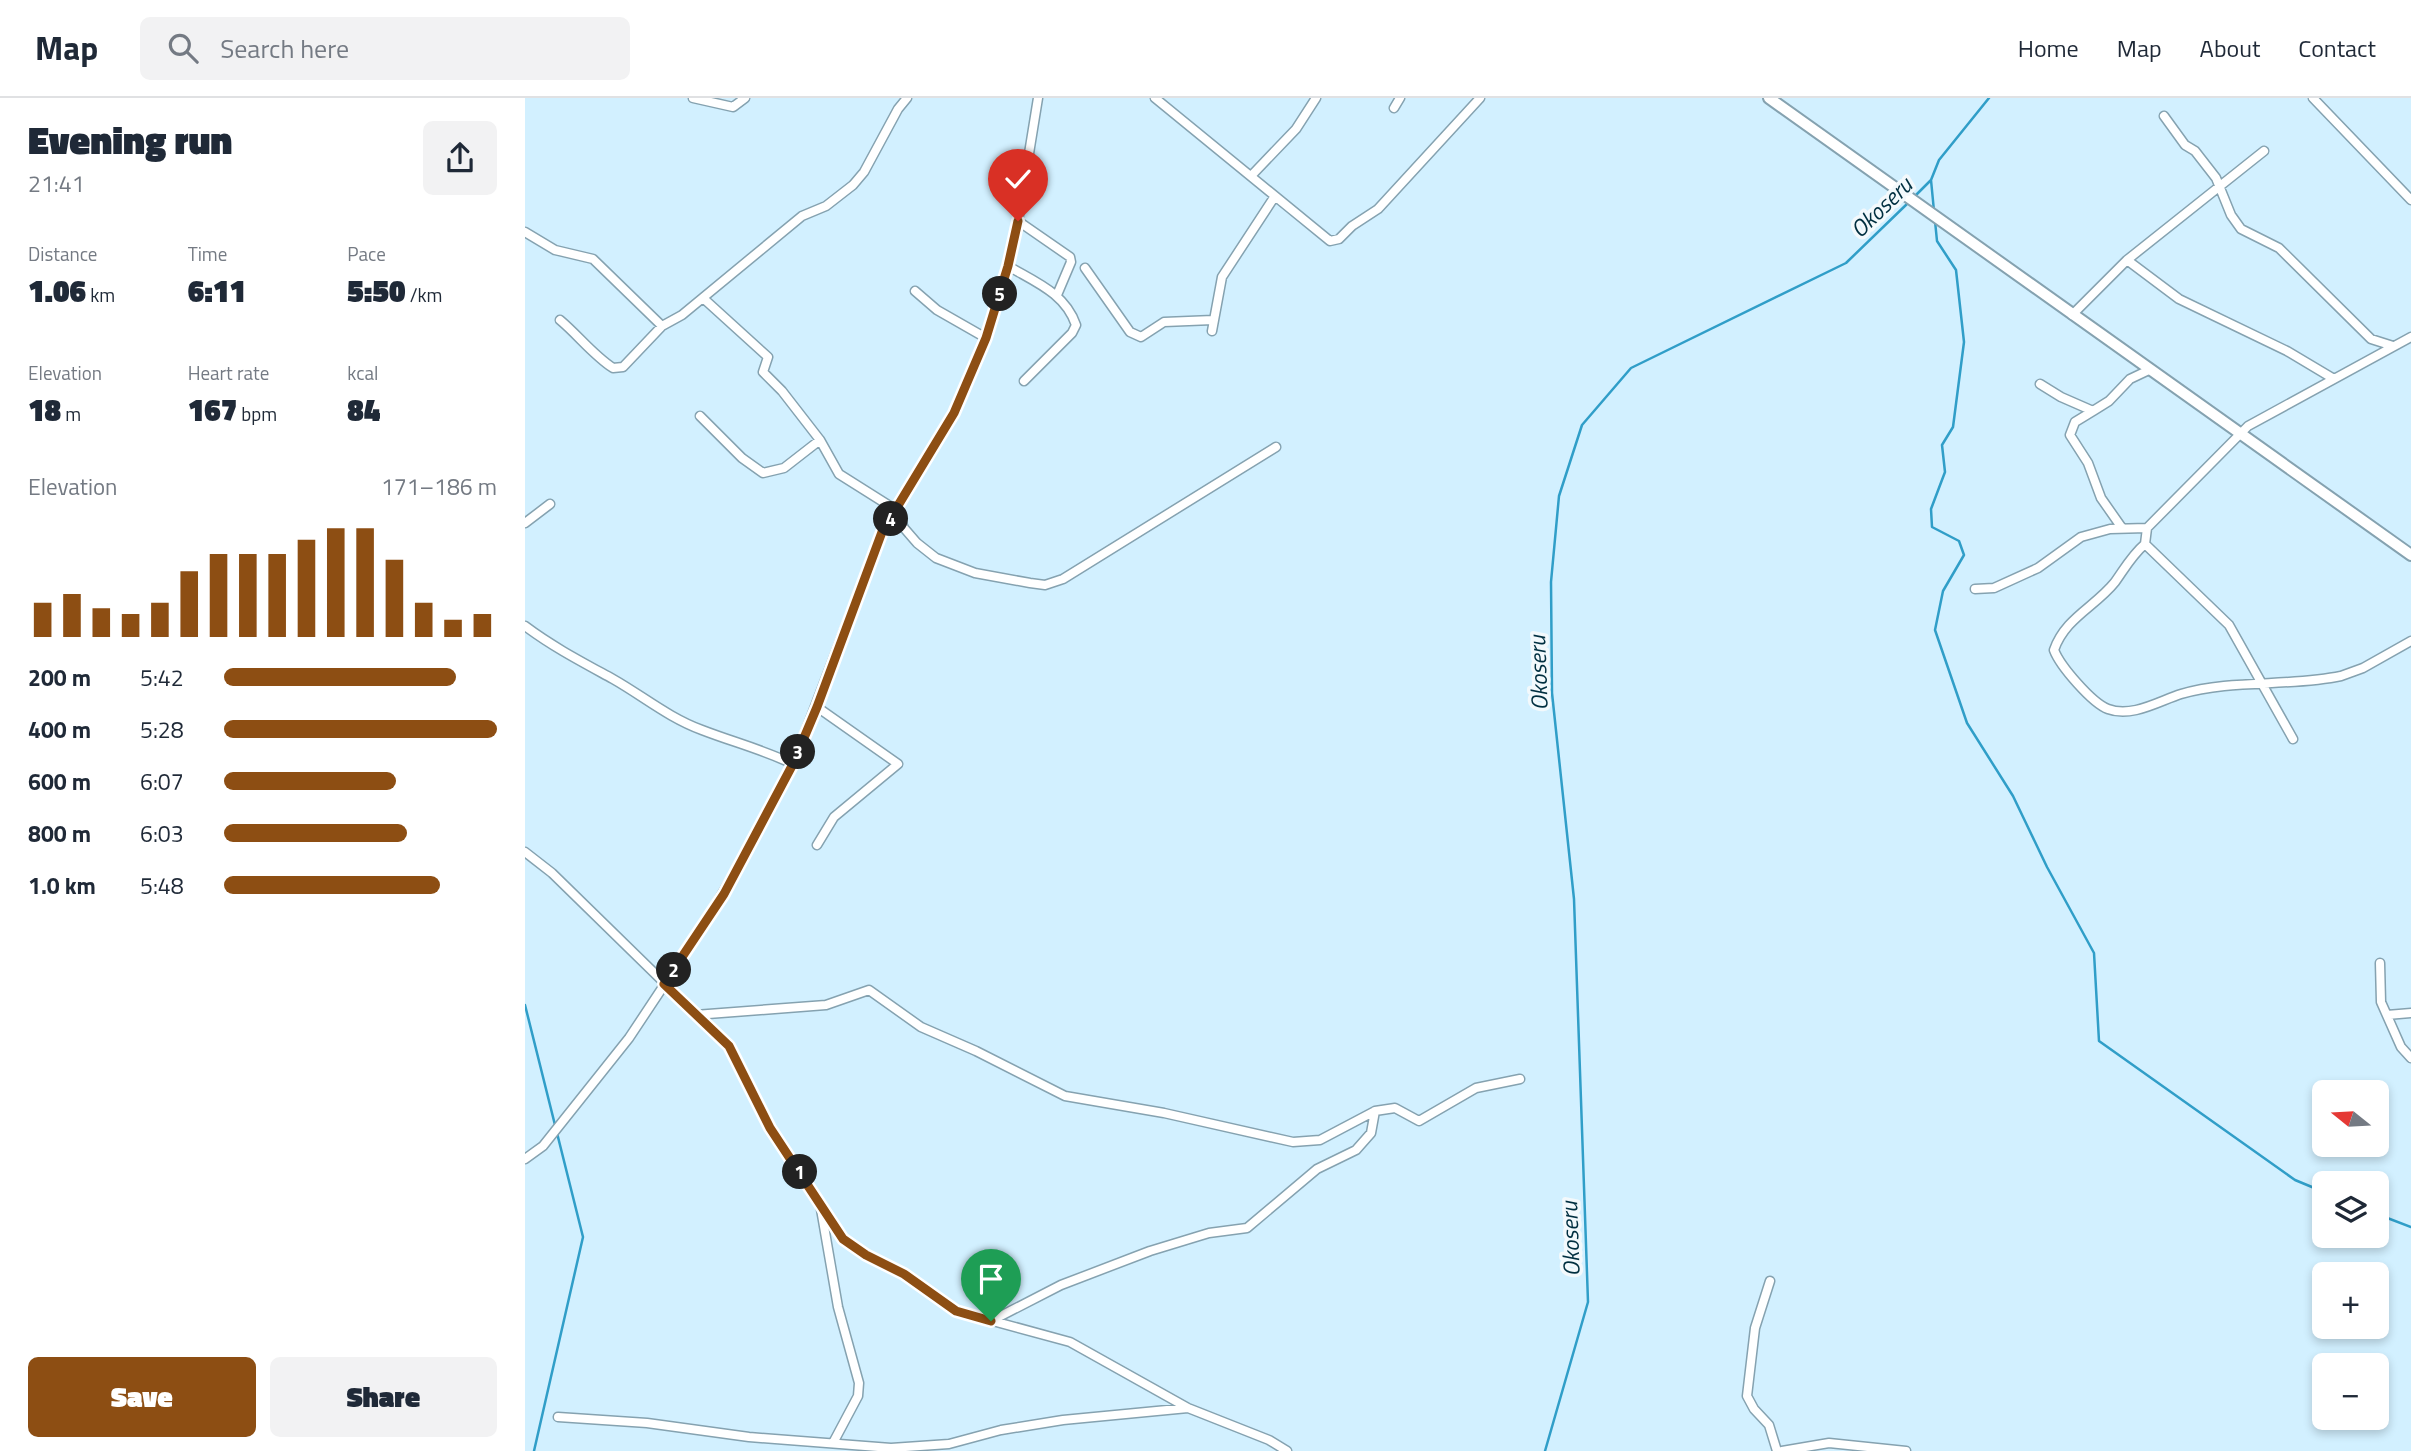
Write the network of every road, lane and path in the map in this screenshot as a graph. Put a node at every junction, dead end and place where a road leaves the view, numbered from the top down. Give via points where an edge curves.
1 (693, 98) edge
2 (745, 98) edge
3 (907, 98) edge
4 (1038, 98) edge
5 (1154, 98) edge
6 (1316, 98) edge
7 (1400, 98) edge
8 (1480, 98) edge
9 (1769, 98) edge
10 (2313, 98) edge
11 (1394, 108) dead end
12 (2164, 116) dead end
13 (2264, 151) dead end
14 (1251, 176) junction
15 (2219, 186) junction
16 (1275, 196) junction
17 (2411, 200) edge
18 (1018, 221) junction
19 (525, 232) edge
20 (2127, 260) junction
21 (1008, 266) junction
22 (1085, 268) dead end
23 (915, 291) dead end
24 (1057, 295) junction
25 (703, 298) junction
26 (2072, 315) junction
27 (559, 320) dead end
28 (1213, 320) junction
29 (662, 326) junction
30 (1212, 331) dead end
31 (986, 338) junction
32 (2410, 339) edge
33 (2393, 346) junction
34 (2149, 370) junction
35 (2334, 379) junction
36 (1024, 381) dead end
37 (2040, 384) dead end
38 (2093, 411) junction
39 (699, 416) dead end
40 (2239, 435) junction
41 (820, 440) junction
42 (1276, 447) dead end
43 (551, 503) dead end
44 (896, 510) junction
45 (525, 523) edge
46 (2122, 528) junction
47 (2147, 528) junction
48 (2145, 544) junction
49 (2411, 555) edge
50 (1975, 589) dead end
51 (525, 626) edge
52 (2411, 641) edge
53 (2260, 684) junction
54 (817, 707) junction
55 (2293, 739) dead end
56 (793, 764) junction
57 (817, 845) dead end
58 (525, 852) edge
59 (2380, 963) dead end
60 (664, 984) junction
61 (2411, 1013) edge
62 (695, 1015) junction
63 (2387, 1015) junction
64 (2411, 1058) edge
65 (1520, 1079) dead end
66 (1375, 1111) junction
67 (525, 1159) edge
68 (820, 1202) junction
69 (1770, 1281) dead end
70 (991, 1321) junction
71 (1188, 1408) junction
72 (558, 1417) dead end
73 (833, 1443) junction
74 (1287, 1451) edge
75 (1780, 1451) edge
76 (1906, 1451) edge

1 - 2 street via 733,107
3 - 25 street via 845,194 802,216
4 - 18 street
5 - 14 street
6 - 14 street via 1296,129
7 - 11 street
8 - 16 street via 1378,209 1335,241 1320,235
9 - 26 street
10 - 17 street
12 - 15 street
13 - 15 street
14 - 16 street
15 - 20 street
15 - 33 street via 2241,229 2279,248 2371,339
16 - 28 street via 1222,277
18 - 21 street
18 - 24 street via 1070,257
19 - 29 street via 555,250 593,260
20 - 26 street
20 - 35 street via 2179,299
21 - 24 street
21 - 31 street
22 - 28 street via 1136,336 1164,322
23 - 31 street
24 - 36 street via 1076,325
25 - 29 street
25 - 41 street via 768,357 763,372
26 - 34 street
27 - 29 street via 613,368 623,367
28 - 30 street
31 - 44 street via 954,413
32 - 33 street
33 - 35 street
34 - 38 street via 2130,379
34 - 40 street
35 - 40 street
37 - 38 street
38 - 46 street via 2075,422 2070,435 2088,463 2101,498
39 - 41 street via 763,473 784,468
40 - 47 street
40 - 49 street
41 - 44 street via 839,474
42 - 44 street via 1063,579 1045,585 975,573 936,558 910,536
43 - 45 street
44 - 54 street via 882,532
46 - 47 street
46 - 50 street via 2081,537 2038,568 1994,588
47 - 48 street
48 - 53 street via 2229,625
48 - 53 street via 2057,640 2054,650 2067,672 2114,710 2141,709 2183,693
51 - 56 street via 669,715
52 - 53 street via 2341,676
53 - 55 street
54 - 56 street
54 - 57 street via 898,764 834,817
56 - 60 street via 724,894
58 - 60 street
59 - 63 street via 2381,1003
60 - 62 street
60 - 67 street via 629,1038 543,1146
61 - 63 street
62 - 66 street via 826,1005 869,990 921,1027 1065,1096 1293,1142 1320,1140
62 - 68 street via 729,1046 770,1128
63 - 64 street
65 - 66 street via 1476,1088 1419,1121 1395,1108
66 - 70 street via 1370,1133 1356,1150 1317,1169 1247,1228 1209,1233 1150,1251 1061,1285
68 - 70 street via 843,1239 857,1249 904,1274 956,1311
68 - 73 street via 838,1307 859,1383 858,1396
69 - 75 street via 1755,1328 1747,1396 1769,1425
70 - 71 street via 1070,1342
71 - 73 street via 1063,1420 949,1444 891,1448
71 - 74 street
72 - 73 street
75 - 76 street via 1829,1443

